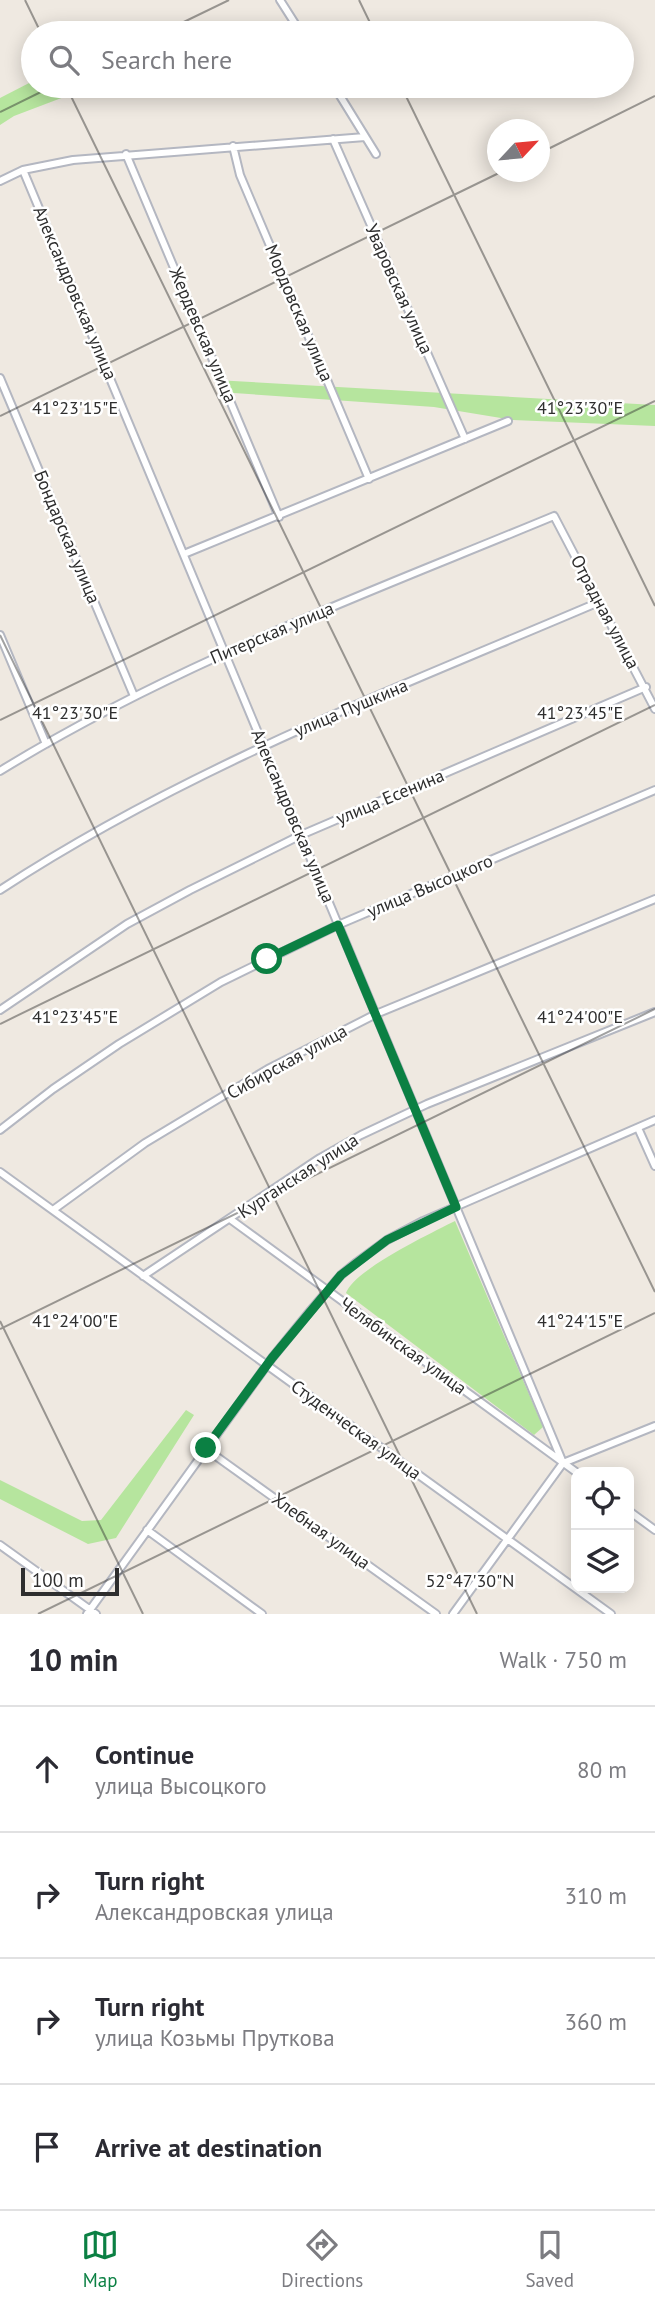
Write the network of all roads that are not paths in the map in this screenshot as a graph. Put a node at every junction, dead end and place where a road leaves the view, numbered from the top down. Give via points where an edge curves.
1 (281, 0) edge
2 (294, 21) edge
3 (341, 98) edge
4 (365, 137) junction
5 (333, 139) junction
6 (233, 146) junction
7 (126, 154) junction
8 (376, 154) dead end
9 (23, 170) junction
10 (0, 180) edge
11 (0, 378) edge
12 (508, 421) dead end
13 (465, 439) junction
14 (369, 479) junction
15 (554, 516) joint
16 (279, 517) junction
17 (184, 554) junction
18 (599, 602) junction
19 (0, 635) edge
20 (224, 652) junction
21 (646, 687) junction
22 (134, 696) junction
23 (655, 709) edge
24 (46, 744) junction
25 (263, 745) junction
26 (0, 771) edge
27 (655, 790) edge
28 (301, 835) junction
29 (0, 890) edge
30 (655, 899) edge
31 (338, 925) junction
32 (0, 1010) edge
33 (655, 1012) edge
34 (376, 1014) junction
35 (415, 1109) junction
36 (655, 1121) edge
37 (638, 1128) junction
38 (0, 1130) edge
39 (655, 1166) edge
40 (0, 1172) edge
41 (456, 1207) junction
42 (53, 1210) junction
43 (230, 1219) junction
44 (143, 1276) junction
45 (327, 1291) junction
46 (267, 1365) junction
47 (655, 1426) edge
48 (206, 1448) junction
49 (563, 1463) junction
50 (571, 1469) edge
51 (634, 1515) edge
52 (147, 1530) junction
53 (655, 1530) edge
54 (507, 1539) junction
55 (0, 1545) edge
56 (91, 1612) edge
57 (262, 1614) edge
58 (436, 1614) edge
59 (453, 1614) edge
60 (611, 1614) edge

1 - 2 street
3 - 4 street
4 - 5 street
4 - 8 street
5 - 6 street
5 - 13 street, Уваровская улица
6 - 7 street
6 - 14 street, Мордовская улица via 240,175
7 - 9 street
7 - 16 street, Жердевская улица
9 - 10 street
9 - 17 street, Александровская улица
11 - 22 street, Бондарская улица
12 - 13 street
13 - 14 street
14 - 16 street
15 - 18 street, Отрадная улица
15 - 20 street, Питерская улица
16 - 17 street
17 - 20 street, Александровская улица
18 - 21 street, Отрадная улица
18 - 25 street, улица Пушкина
19 - 24 street
20 - 22 street, Питерская улица
20 - 25 street, Александровская улица
21 - 23 street, Отрадная улица
21 - 28 street, улица Есенина
22 - 24 street, Питерская улица
24 - 26 street, Питерская улица
25 - 28 street, Александровская улица
25 - 29 street, улица Пушкина via 136,808
27 - 31 street, улица Высоцкого
28 - 31 street, Александровская улица
28 - 32 street, улица Есенина via 127,924
30 - 34 street, Сибирская улица
31 - 34 street, Александровская улица
31 - 38 street, улица Высоцкого via 188,1002 119,1044
33 - 35 street, Курганская улица
34 - 35 street, Александровская улица
34 - 42 street, Сибирская улица via 268,1069 145,1143
35 - 41 street, Александровская улица
35 - 43 street, Курганская улица via 320,1158
36 - 37 street
37 - 39 street
37 - 41 street
40 - 42 street, Студенческая улица
41 - 45 street via 387,1240
41 - 49 street, Александровская улица
42 - 44 street, Студенческая улица
43 - 44 street, Курганская улица
43 - 45 street, Челябинская улица
44 - 46 street, Студенческая улица
45 - 46 street
45 - 49 street, Челябинская улица
46 - 48 street
46 - 54 street, Студенческая улица
47 - 49 street
48 - 52 street
48 - 58 street, Хлебная улица
49 - 50 street, Челябинская улица
49 - 54 street
51 - 53 street
52 - 56 street
52 - 57 street
54 - 59 street
54 - 60 street, Студенческая улица
55 - 56 street

